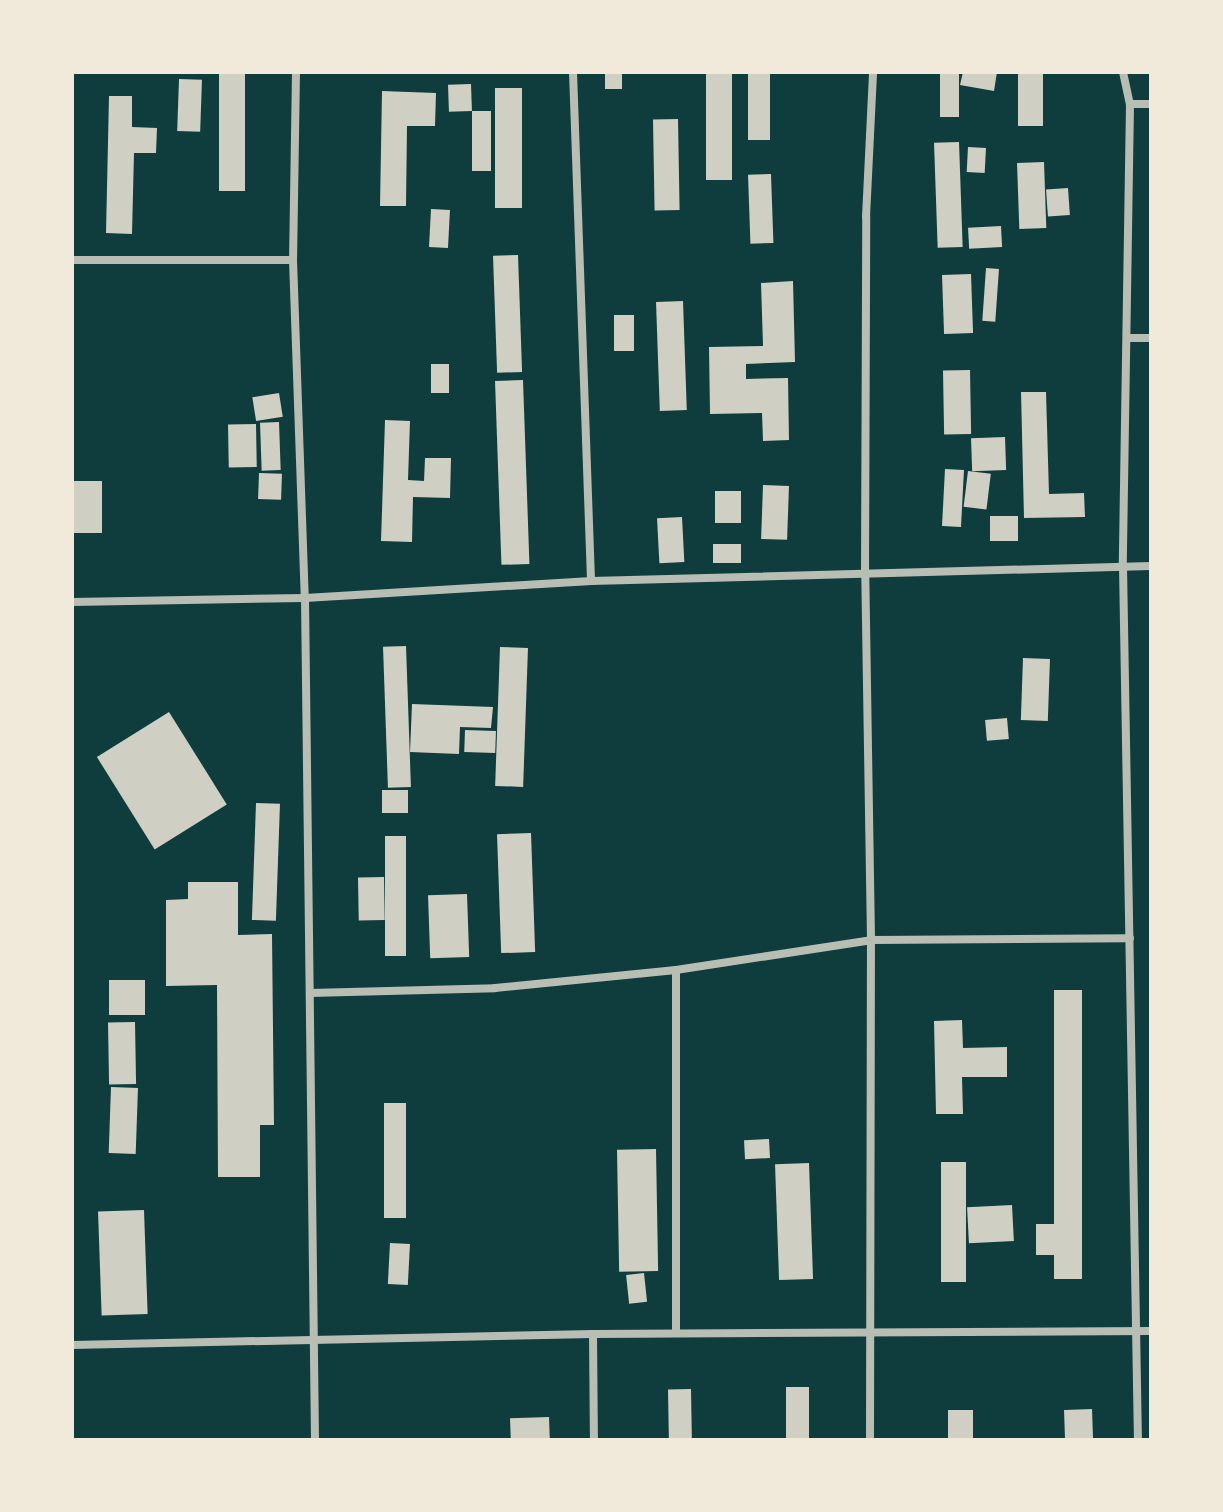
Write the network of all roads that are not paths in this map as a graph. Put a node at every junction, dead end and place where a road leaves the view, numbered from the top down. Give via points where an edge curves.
1 (296, 72) edge
2 (573, 72) edge
3 (873, 72) edge
4 (1123, 72) edge
5 (1130, 104) junction
6 (1151, 104) edge
7 (72, 260) edge
8 (293, 260) junction
9 (1127, 338) junction
10 (1151, 338) edge
11 (1123, 566) junction
12 (1151, 566) edge
13 (865, 575) junction
14 (591, 581) junction
15 (305, 598) junction
16 (72, 602) edge
17 (1130, 938) junction
18 (871, 940) junction
19 (676, 970) junction
20 (310, 993) junction
21 (1138, 1331) junction
22 (1151, 1331) edge
23 (867, 1332) junction
24 (676, 1333) junction
25 (593, 1334) junction
26 (313, 1339) junction
27 (72, 1345) edge
28 (315, 1440) edge
29 (594, 1440) edge
30 (870, 1440) edge
31 (1138, 1440) edge

1 - 8 street
2 - 14 street
3 - 13 street via 866,217
4 - 5 street
5 - 6 street
5 - 9 street
7 - 8 street
8 - 15 street
9 - 10 street
9 - 11 street
11 - 12 street
11 - 13 street
11 - 17 street
13 - 14 street
13 - 18 street
14 - 15 street
15 - 16 street
15 - 20 street
17 - 18 street
17 - 21 street
18 - 19 street
18 - 23 street
19 - 20 street via 495,988
19 - 24 street
20 - 26 street
21 - 22 street
21 - 23 street
21 - 31 street
23 - 24 street
23 - 30 street
24 - 25 street
25 - 26 street
25 - 29 street
26 - 27 street
26 - 28 street

